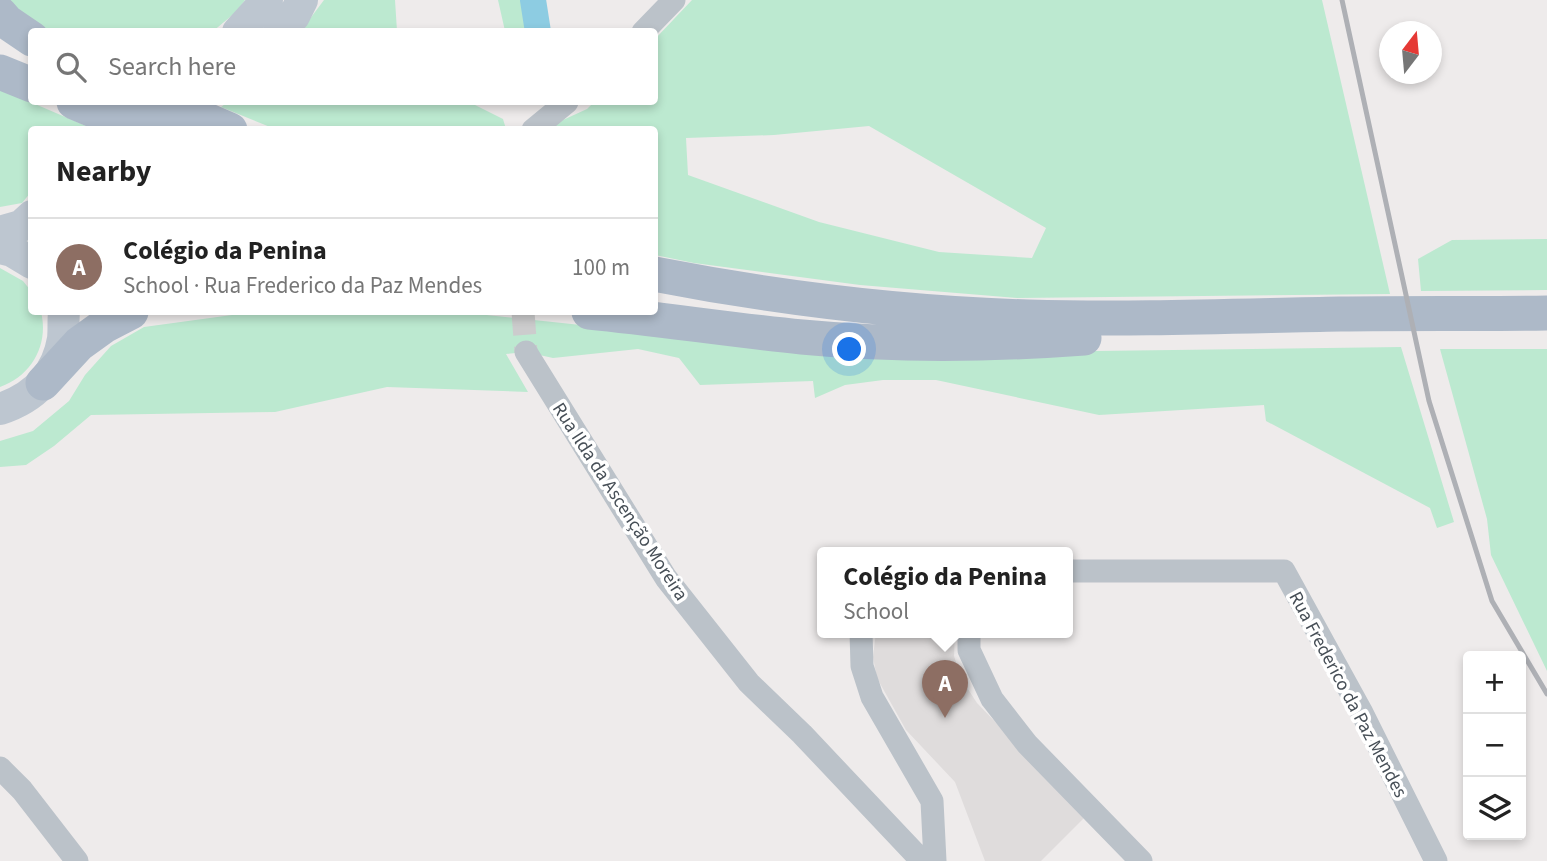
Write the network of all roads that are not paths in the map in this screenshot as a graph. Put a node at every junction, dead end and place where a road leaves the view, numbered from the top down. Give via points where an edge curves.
1 (267, 0) edge
2 (302, 0) edge
3 (674, 0) edge
4 (0, 14) edge
5 (242, 28) edge
6 (283, 28) edge
7 (647, 28) edge
8 (28, 36) edge
9 (0, 53) edge
10 (28, 64) edge
11 (0, 72) edge
12 (28, 83) edge
13 (79, 105) edge
14 (128, 105) edge
15 (154, 105) edge
16 (170, 105) edge
17 (194, 105) edge
18 (562, 105) edge
19 (130, 126) edge
20 (131, 126) edge
21 (168, 126) edge
22 (181, 126) edge
23 (220, 126) edge
24 (538, 126) edge
25 (28, 220) edge
26 (0, 232) edge
27 (0, 248) edge
28 (28, 261) edge
29 (658, 275) edge
30 (658, 296) edge
31 (1547, 313) edge
32 (63, 315) edge
33 (125, 315) edge
34 (615, 315) edge
35 (1547, 332) edge
36 (1096, 338) junction
37 (526, 352) tunnel mouth
38 (43, 383) junction
39 (0, 410) edge
40 (1073, 571) edge
41 (859, 638) edge
42 (969, 638) edge
43 (0, 768) edge
44 (58, 837) junction
45 (49, 861) edge
46 (77, 861) edge
47 (922, 861) edge
48 (935, 861) edge
49 (1141, 861) edge
50 (1436, 861) edge

1 - 5 main road
2 - 6 main road
3 - 7 street
4 - 8 main road
9 - 10 main road
11 - 12 main road
13 - 20 main road, bridge
14 - 22 main road, bridge
15 - 19 main road
16 - 23 main road, bridge
17 - 21 main road
18 - 24 street
25 - 26 main road
27 - 28 main road
29 - 31 main road via 841,303 1027,317
30 - 36 main road via 854,324
32 - 38 main road via 60,352
33 - 38 main road via 79,344
34 - 36 main road via 890,343 1003,344
35 - 36 main road
37 - 47 street, Rua Ilda da Ascenção Moreira via 666,578 749,682
38 - 39 main road via 31,395
40 - 50 street, Rua Frederico da Paz Mendes via 1284,570
41 - 48 street via 872,697 932,802
42 - 49 street via 969,650 992,699 1027,744
43 - 44 street
44 - 45 street
44 - 46 street

